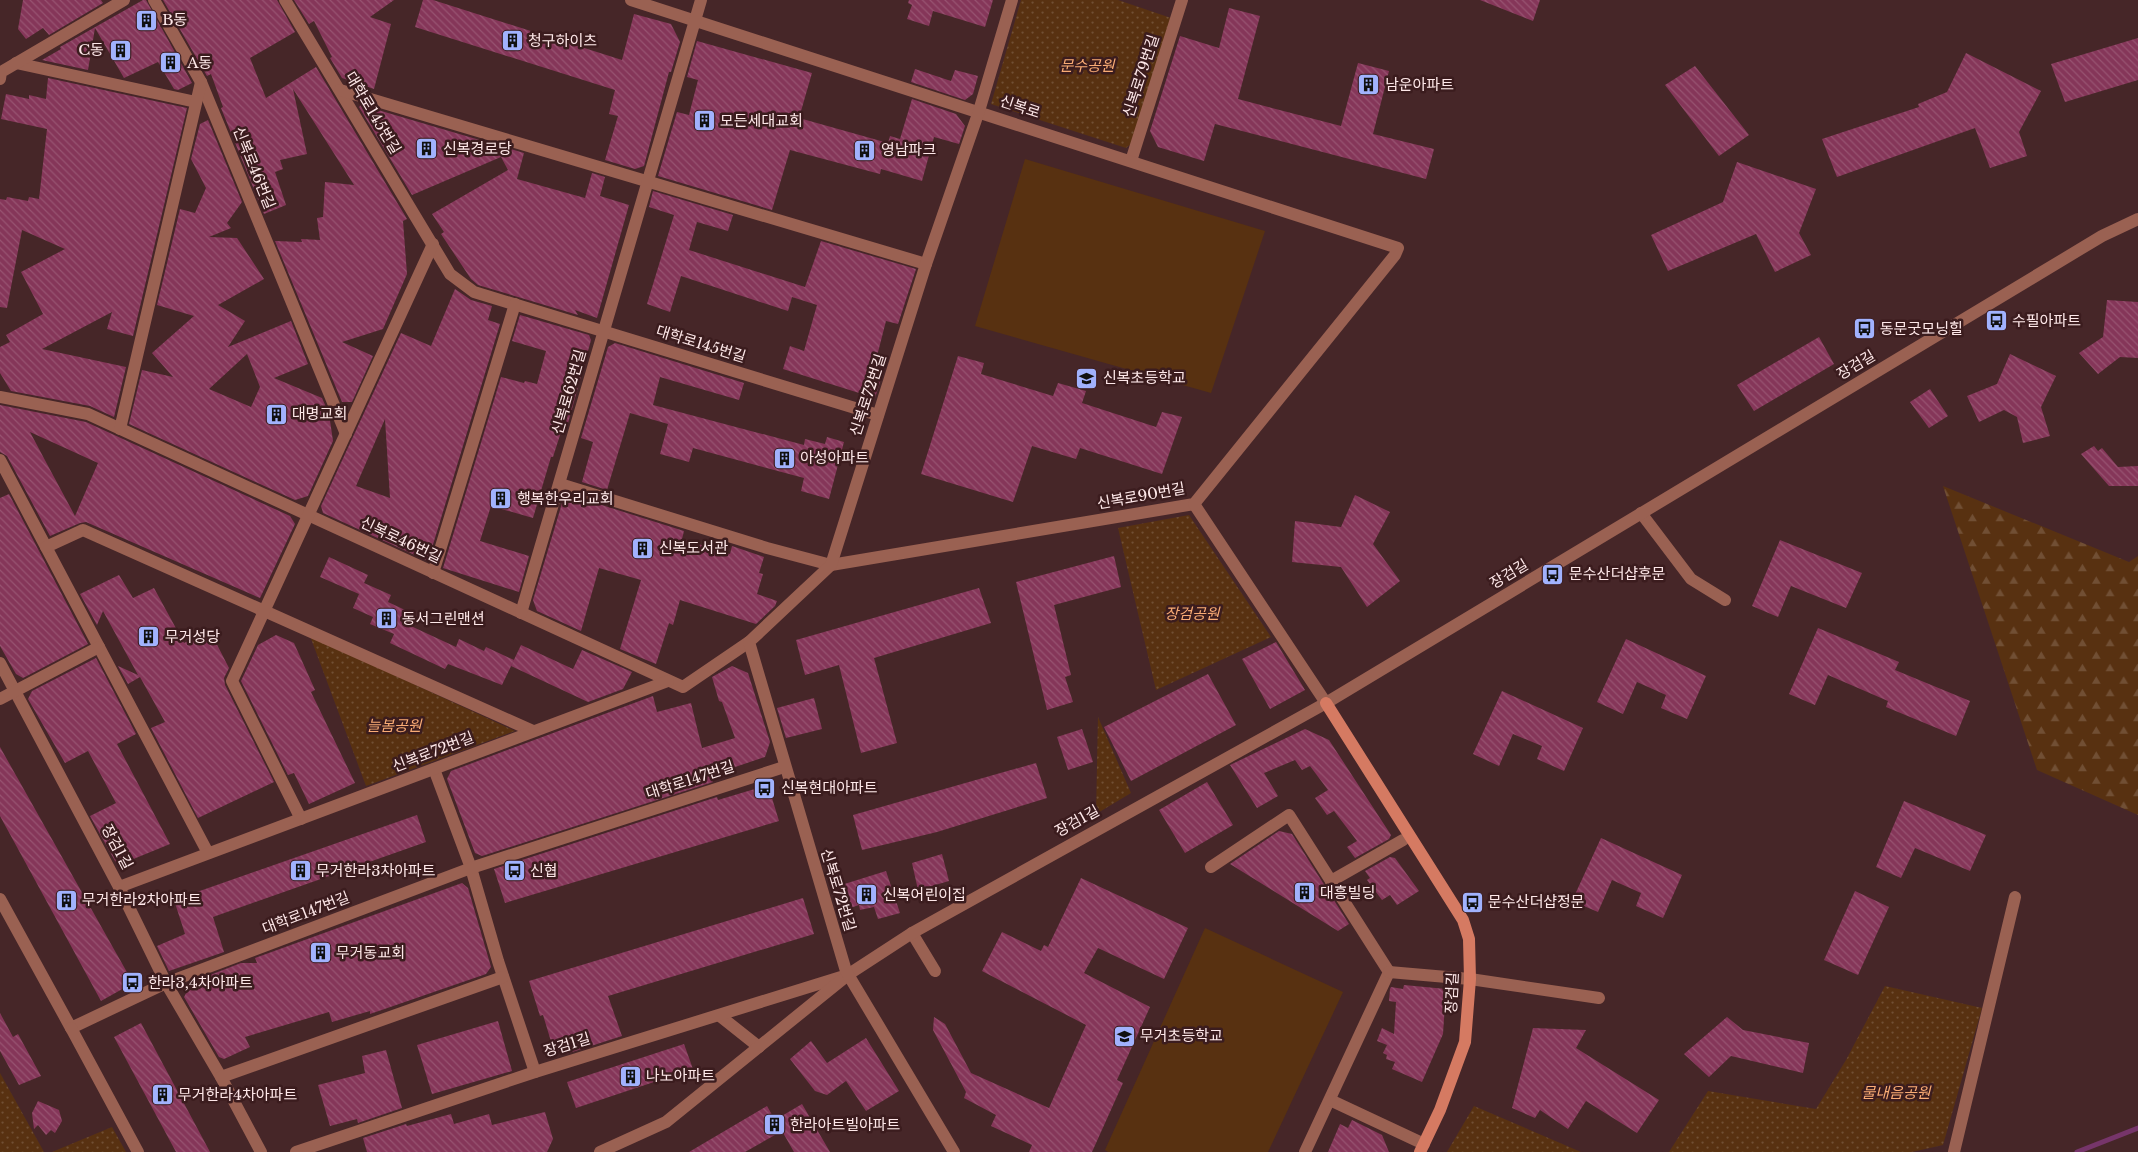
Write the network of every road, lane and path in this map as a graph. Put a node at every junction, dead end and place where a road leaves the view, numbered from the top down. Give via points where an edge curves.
1 (124, 0) edge
2 (154, 0) edge
3 (285, 0) edge
4 (631, 0) edge
5 (701, 0) edge
6 (1012, 0) edge
7 (1182, 0) edge
8 (695, 20) junction
9 (16, 63) junction
10 (0, 74) edge
11 (201, 82) junction
12 (340, 90) junction
13 (196, 102) junction
14 (979, 111) junction
15 (1131, 161) junction
16 (648, 180) junction
17 (2138, 219) edge
18 (433, 244) junction
19 (1398, 248) joint
20 (926, 264) junction
21 (515, 304) junction
22 (604, 332) junction
23 (0, 397) edge
24 (878, 415) junction
25 (120, 429) junction
26 (346, 434) junction
27 (0, 460) edge
28 (560, 484) junction
29 (1194, 504) junction
30 (1642, 513) junction
31 (308, 516) junction
32 (46, 546) junction
33 (831, 565) junction
34 (433, 573) junction
35 (1724, 600) dead end
36 (264, 611) junction
37 (521, 613) junction
38 (748, 642) junction
39 (99, 648) junction
40 (0, 663) edge
41 (668, 681) junction
42 (15, 691) junction
43 (0, 699) edge
44 (1326, 703) junction
45 (533, 731) junction
46 (784, 767) junction
47 (434, 769) junction
48 (301, 818) junction
49 (1403, 840) dead end
50 (208, 853) junction
51 (1211, 867) dead end
52 (471, 868) junction
53 (1331, 881) junction
54 (119, 887) junction
55 (2016, 897) dead end
56 (0, 899) edge
57 (912, 933) junction
58 (935, 971) dead end
59 (1389, 972) junction
60 (848, 975) junction
61 (503, 977) junction
62 (1470, 979) junction
63 (166, 984) junction
64 (1599, 998) dead end
65 (720, 1016) junction
66 (71, 1028) junction
67 (759, 1047) junction
68 (535, 1072) junction
69 (221, 1077) junction
70 (1330, 1100) junction
71 (1422, 1148) edge
72 (138, 1152) edge
73 (262, 1152) edge
74 (296, 1152) edge
75 (600, 1152) edge
76 (954, 1152) edge
77 (1305, 1152) edge
78 (1954, 1152) edge

1 - 9 street
2 - 11 street, 신복로46번길
3 - 12 street, 대학로145번길
4 - 8 street, 신복로
5 - 8 street, 신복로62번길
6 - 14 street, 신복로72번길
7 - 15 street, 신복로79번길
8 - 14 street, 신복로
8 - 16 street, 신복로62번길
9 - 10 street
9 - 13 street
11 - 13 street
11 - 26 street, 신복로46번길
12 - 16 street
12 - 18 street, 대학로145번길
13 - 25 street
14 - 15 street, 신복로
14 - 20 street, 신복로72번길
15 - 19 street, 신복로
16 - 20 street
16 - 22 street, 신복로62번길
17 - 30 street, 장검길 via 2102,236
18 - 21 street, 대학로145번길 via 450,274 474,292
18 - 26 street
19 - 29 street, 신복로90번길
20 - 24 street, 신복로72번길
21 - 22 street, 대학로145번길
21 - 34 street
22 - 24 street, 대학로145번길
22 - 28 street, 신복로62번길
23 - 25 street, 신복로46번길 via 88,414
24 - 33 street, 신복로72번길
25 - 31 street, 신복로46번길
26 - 31 street
27 - 32 street
28 - 33 street
28 - 37 street, 신복로62번길
29 - 33 street, 신복로90번길
29 - 44 street
30 - 35 street via 1690,579
30 - 44 street, 장검길
31 - 34 street, 신복로46번길
31 - 36 street
32 - 36 street via 83,530
32 - 39 street
33 - 38 street, 신복로72번길
34 - 37 street, 신복로46번길
36 - 45 street
36 - 48 street via 232,681
37 - 41 street, 신복로46번길
38 - 41 street, 신복로72번길 via 683,688
38 - 46 street, 신복로72번길
39 - 42 street
39 - 50 street
40 - 42 street, 장검1길
41 - 45 street, 신복로72번길
42 - 43 street
42 - 54 street, 장검1길
44 - 57 street, 장검1길
44 - 62 main road, 장검길 via 1463,920 1469,939
45 - 47 street, 신복로72번길
46 - 52 street, 대학로147번길
46 - 60 street, 신복로72번길
47 - 48 street, 신복로72번길
47 - 52 street
48 - 50 street, 신복로72번길
49 - 53 street
50 - 54 street, 신복로72번길
51 - 53 street via 1290,815
52 - 61 street
52 - 63 street, 대학로147번길
53 - 59 street
54 - 63 street, 장검1길
55 - 78 street
56 - 66 street
57 - 58 street
57 - 60 street, 장검1길
59 - 62 street
59 - 70 street
60 - 65 street, 장검1길
60 - 67 street, 장검1길
60 - 76 street
61 - 68 street
61 - 69 street
62 - 64 street
62 - 71 main road, 장검길 via 1465,1042
63 - 66 street, 대학로147번길
63 - 69 street, 장검1길
65 - 67 street
65 - 68 street, 장검1길
66 - 72 street
67 - 75 street, 장검1길 via 666,1122
68 - 74 street, 장검1길
69 - 73 street, 장검1길
70 - 71 street
70 - 77 street

